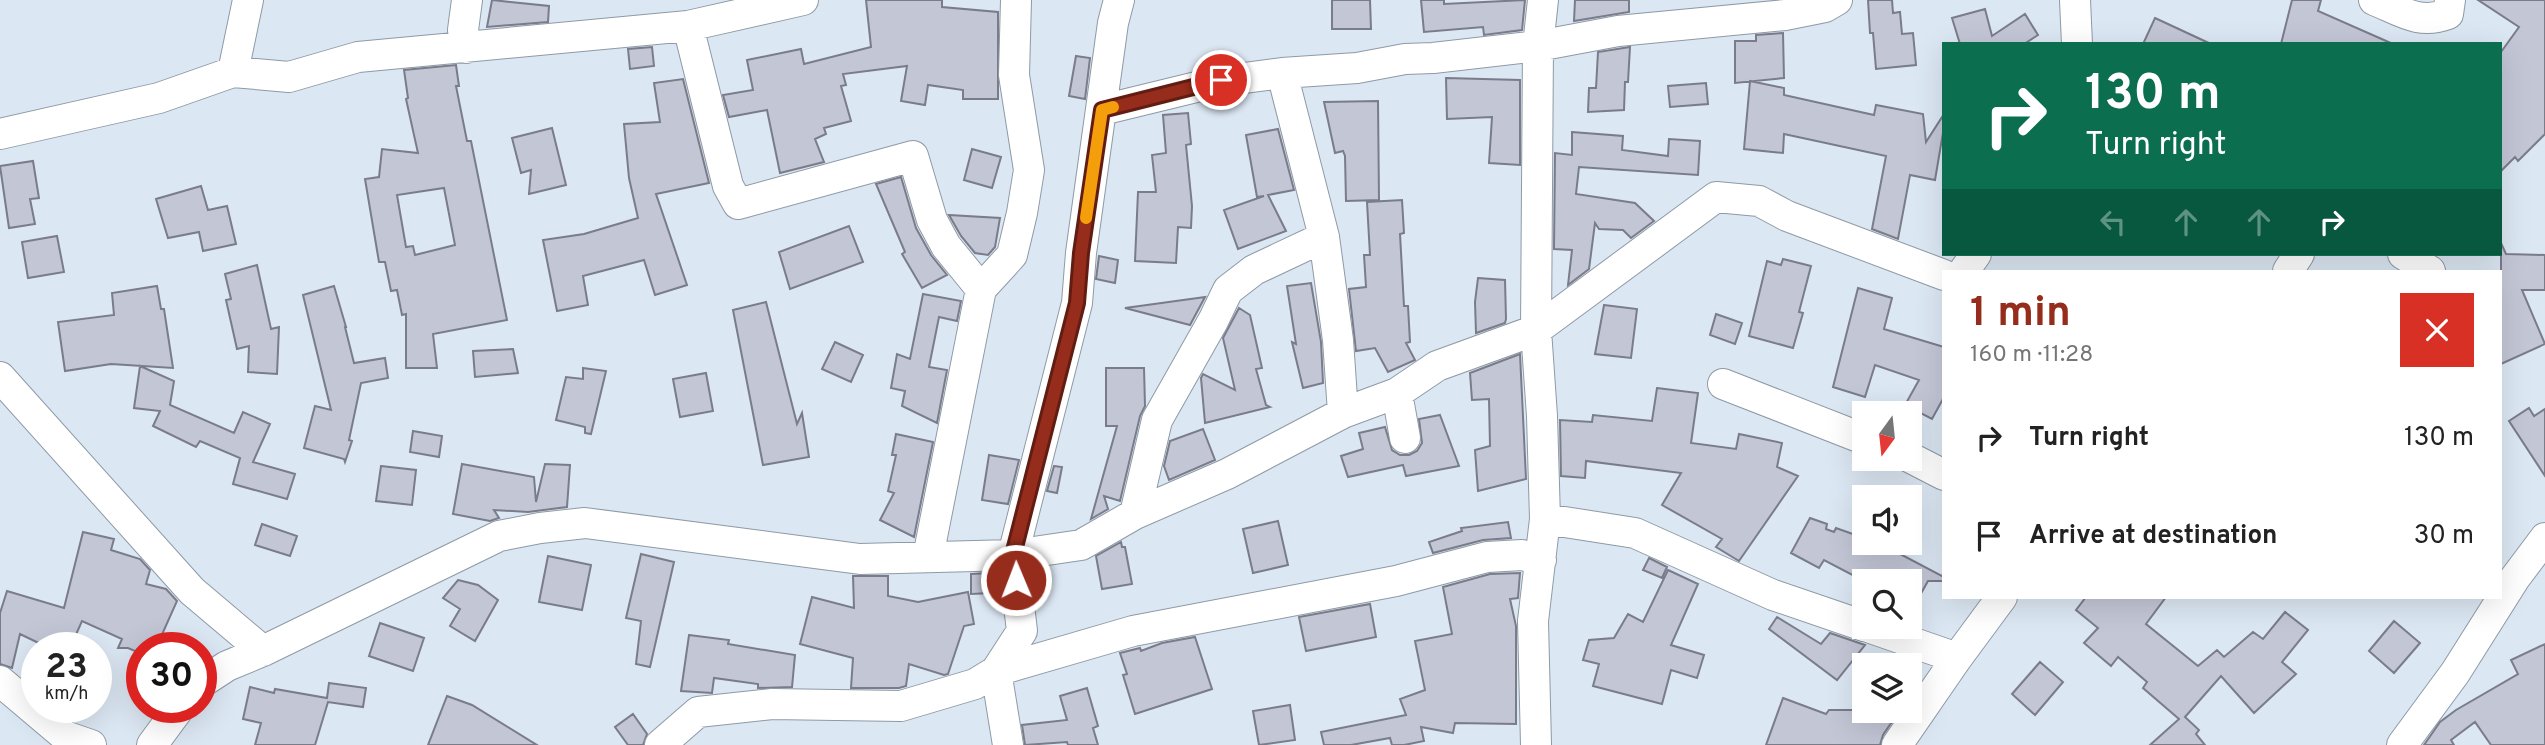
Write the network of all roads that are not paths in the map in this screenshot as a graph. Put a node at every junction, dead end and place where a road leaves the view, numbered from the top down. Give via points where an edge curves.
1 (248, 0) edge
2 (467, 0) edge
3 (803, 0) edge
4 (1016, 0) edge
5 (1119, 0) edge
6 (1542, 0) edge
7 (1837, 0) edge
8 (2075, 0) edge
9 (2374, 0) edge
10 (2436, 21) edge
11 (688, 26) junction
12 (2077, 42) edge
13 (1538, 46) junction
14 (466, 48) junction
15 (233, 72) junction
16 (1282, 73) junction
17 (1102, 110) junction
18 (0, 134) edge
19 (1324, 237) junction
20 (2406, 256) edge
21 (2428, 270) edge
22 (1942, 274) edge
23 (981, 289) junction
24 (1535, 330) junction
25 (0, 377) edge
26 (1723, 384) dead end
27 (1397, 393) junction
28 (1343, 413) junction
29 (1852, 434) edge
30 (1405, 438) dead end
31 (1922, 464) edge
32 (1942, 474) edge
33 (1135, 514) junction
34 (1545, 519) junction
35 (2545, 538) edge
36 (1013, 555) junction
37 (928, 558) junction
38 (1541, 560) junction
39 (2508, 573) edge
40 (2001, 599) edge
41 (2494, 599) edge
42 (1852, 622) edge
43 (1902, 639) edge
44 (263, 651) junction
45 (1957, 658) junction
46 (996, 671) junction
47 (217, 673) edge
48 (0, 681) edge
49 (168, 723) edge
50 (91, 745) edge
51 (152, 745) edge
52 (660, 745) edge
53 (1007, 745) edge
54 (1536, 745) edge
55 (1897, 745) edge
56 (2402, 745) edge

1 - 15 street
2 - 14 street
3 - 11 street
4 - 23 street via 1014,75 1029,170 1012,255
5 - 17 street
6 - 13 street
7 - 13 street via 1785,15 1618,31
8 - 12 street
9 - 10 street
11 - 14 street
11 - 23 street via 728,186 738,204 914,156 932,220 946,246
13 - 16 street
13 - 24 street
14 - 15 street via 358,57 289,77
15 - 18 street via 159,98
16 - 17 street via 1221,80
16 - 19 street
17 - 36 street via 1077,303
19 - 28 street
19 - 33 street via 1254,270 1228,290 1157,420
20 - 21 street
22 - 24 street via 1787,216 1759,201 1716,197
23 - 37 street
24 - 27 street via 1437,366
24 - 34 street
25 - 44 street via 192,591
26 - 29 street
27 - 28 street
27 - 30 street
28 - 33 street via 1227,474
31 - 32 street
33 - 36 street via 1081,545
34 - 38 street
34 - 42 street via 1635,533 1773,595
35 - 39 street
36 - 37 street
36 - 46 street via 1021,631
37 - 44 street via 860,559 585,523 540,528 499,536
38 - 46 street via 1522,555 1487,556 1396,581 1133,631
38 - 54 street via 1533,621
40 - 45 street
41 - 56 street via 2455,673
43 - 45 street
44 - 47 street
45 - 55 street
46 - 52 street via 975,684 901,706 772,704 698,712
46 - 53 street
48 - 50 street via 65,736
49 - 51 street

